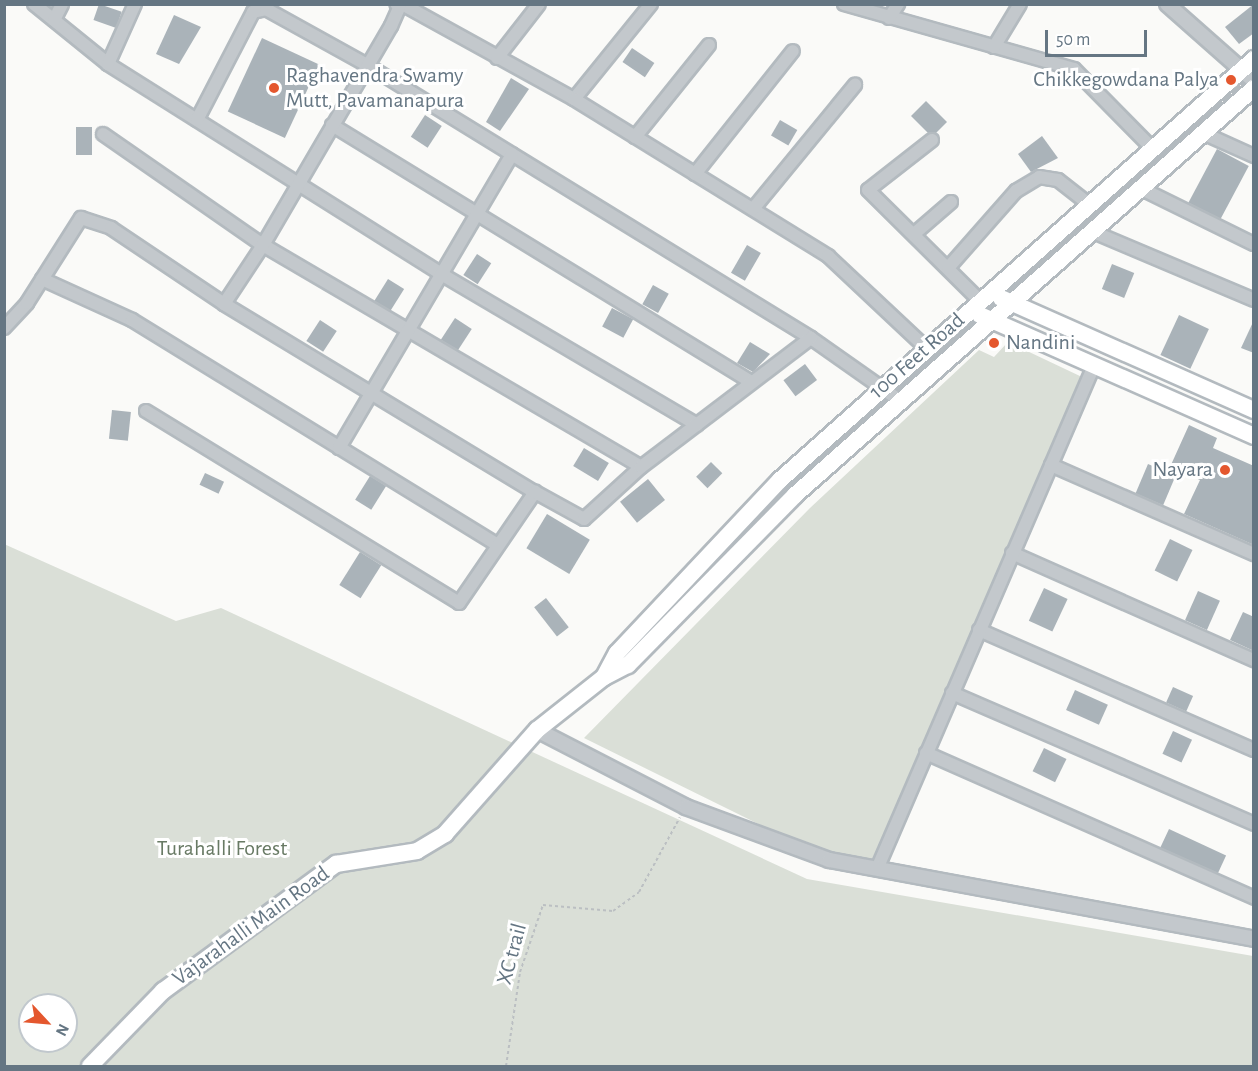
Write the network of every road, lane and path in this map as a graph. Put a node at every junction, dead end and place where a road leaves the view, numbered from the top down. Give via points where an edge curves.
1 (34, 4) edge
2 (62, 4) edge
3 (135, 4) edge
4 (539, 4) edge
5 (651, 4) edge
6 (844, 4) edge
7 (898, 4) edge
8 (1020, 4) edge
9 (1167, 4) edge
10 (399, 5) edge
11 (889, 18) junction
12 (54, 20) junction
13 (709, 45) dead end
14 (994, 47) junction
15 (793, 51) dead end
16 (497, 58) junction
17 (108, 64) junction
18 (367, 65) junction
19 (1249, 70) edge
20 (855, 85) dead end
21 (1254, 88) edge
22 (574, 99) junction
23 (197, 120) junction
24 (332, 125) junction
25 (103, 134) dead end
26 (1205, 134) junction
27 (635, 137) junction
28 (932, 140) dead end
29 (1153, 149) junction
30 (512, 154) junction
31 (1254, 156) edge
32 (695, 174) junction
33 (297, 184) junction
34 (1140, 188) junction
35 (951, 202) dead end
36 (1090, 205) junction
37 (753, 209) junction
38 (477, 214) junction
39 (1091, 231) junction
40 (914, 234) junction
41 (1254, 244) edge
42 (263, 245) junction
43 (948, 268) junction
44 (441, 274) junction
45 (42, 279) junction
46 (1254, 300) edge
47 (979, 301) junction
48 (1009, 302) junction
49 (224, 304) junction
50 (989, 320) junction
51 (4, 328) edge
52 (411, 329) junction
53 (811, 338) junction
54 (926, 348) junction
55 (1093, 368) junction
56 (752, 382) junction
57 (883, 386) junction
58 (372, 392) junction
59 (899, 400) junction
60 (1254, 410) edge
61 (146, 411) dead end
62 (697, 425) junction
63 (1254, 436) edge
64 (339, 448) junction
65 (1051, 465) junction
66 (641, 467) junction
67 (535, 492) junction
68 (496, 544) junction
69 (1012, 553) junction
70 (1254, 554) edge
71 (979, 630) junction
72 (1254, 660) edge
73 (604, 677) junction
74 (952, 693) junction
75 (537, 730) junction
76 (1254, 750) edge
77 (926, 753) junction
78 (686, 807) junction
79 (1254, 824) edge
80 (877, 869) junction
81 (1254, 898) edge
82 (1254, 939) edge
83 (90, 1066) edge
84 (506, 1066) edge

1 - 12 street
2 - 12 street
3 - 17 street
4 - 16 street
5 - 22 street
6 - 11 street
7 - 11 street
8 - 14 street
9 - 19 street
10 - 16 street
10 - 18 street
11 - 14 street
12 - 17 street
13 - 27 street
14 - 29 street via 1074,69
15 - 32 street
16 - 22 street
17 - 23 street
18 - 23 street via 266,9 258,9
18 - 24 street
18 - 30 street
19 - 29 main road, 100 Feet Road
20 - 37 street
21 - 26 main road, 100 Feet Road
22 - 27 street
23 - 33 street
24 - 33 street
24 - 38 street
25 - 42 street
26 - 31 street
26 - 34 main road, 100 Feet Road
27 - 32 street
28 - 40 street via 868,188 869,194
29 - 36 main road, 100 Feet Road
30 - 38 street
30 - 53 street
32 - 37 street
33 - 42 street
33 - 44 street
34 - 39 main road, 100 Feet Road
34 - 41 street
35 - 40 street
36 - 43 street via 1058,180 1039,177 1016,191
36 - 47 main road, 100 Feet Road
37 - 54 street via 828,256
38 - 44 street
38 - 56 street
39 - 46 street
39 - 48 main road, 100 Feet Road
40 - 43 street
42 - 49 street
42 - 52 street
43 - 47 street
44 - 52 street
44 - 62 street
45 - 49 street via 81,218 111,228
45 - 51 street
45 - 64 street via 132,320
47 - 48 main road
47 - 50 main road
47 - 54 main road, 100 Feet Road
48 - 50 main road, 100 Feet Road
48 - 60 main road
49 - 58 street
50 - 55 main road
50 - 59 main road, 100 Feet Road
52 - 58 street
52 - 66 street
53 - 56 street
53 - 57 street
54 - 57 main road, 100 Feet Road
55 - 63 main road
55 - 65 street
56 - 62 street
57 - 59 street
57 - 73 main road, 100 Feet Road via 780,480 617,652
58 - 64 street
58 - 67 street
59 - 73 main road, 100 Feet Road via 795,495 628,664
61 - 68 street via 459,603
62 - 66 street
64 - 68 street
65 - 69 street
65 - 70 street
66 - 67 street via 585,519
67 - 68 street
69 - 71 street
69 - 72 street
71 - 74 street
71 - 76 street
73 - 75 main road, 100 Feet Road
74 - 77 street
74 - 79 street
75 - 78 street
75 - 83 main road, Vajarahalli Main Road via 434,843 402,854 336,864 163,991
77 - 80 street
77 - 81 street
78 - 80 street via 829,860
78 - 84 path, XC trail via 639,892 613,911 543,905 520,972
80 - 82 street

